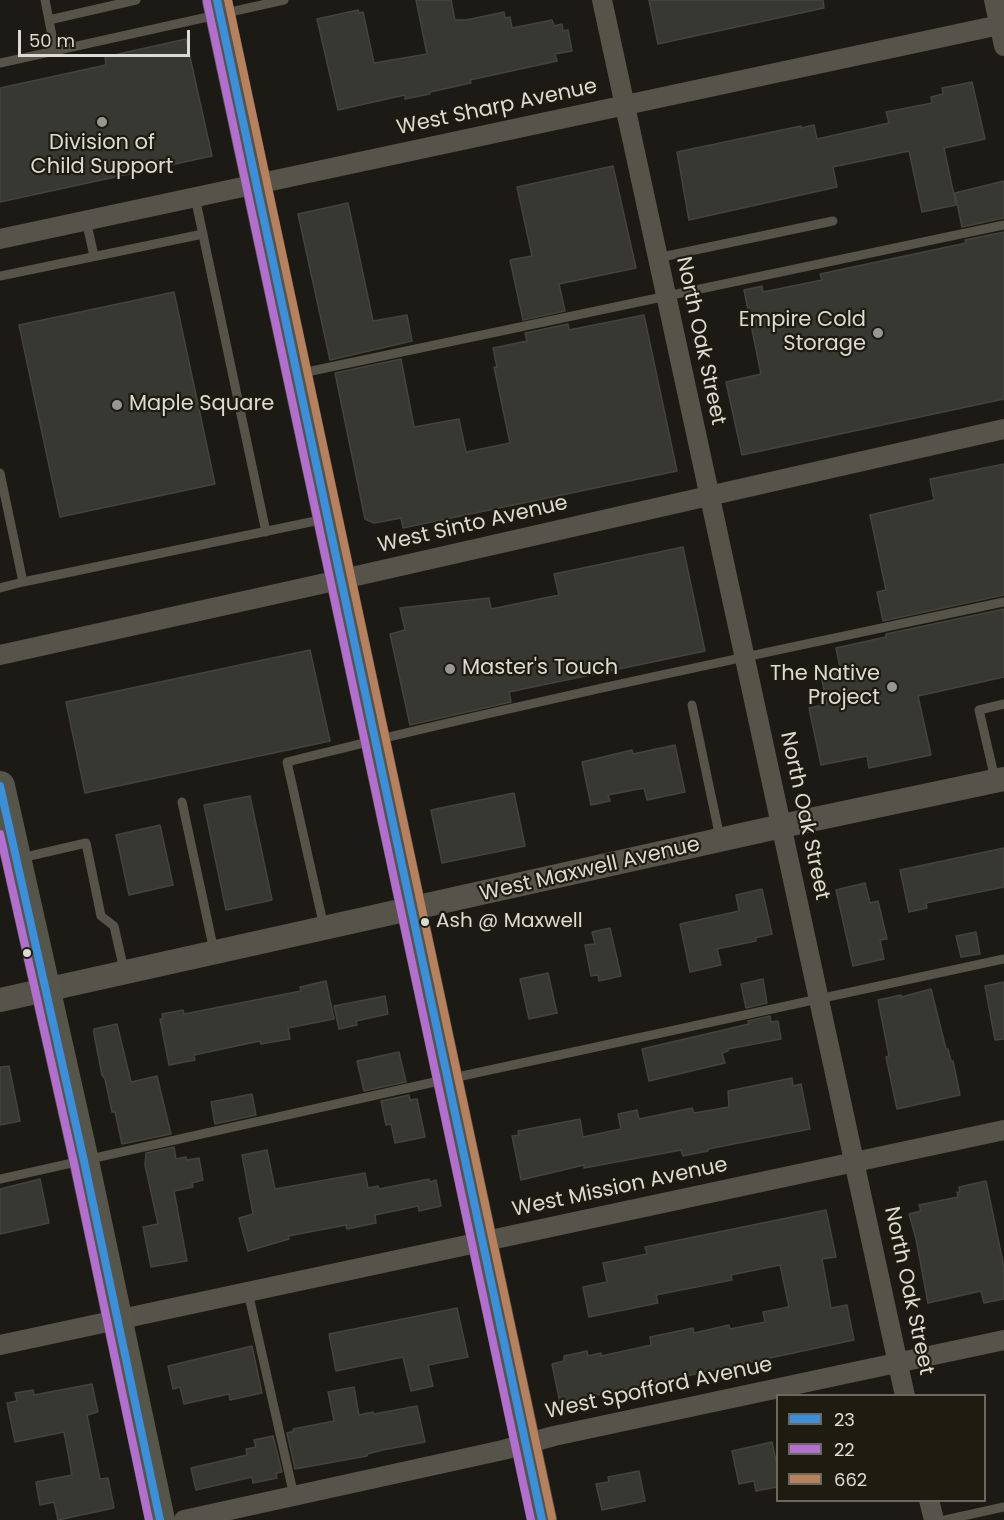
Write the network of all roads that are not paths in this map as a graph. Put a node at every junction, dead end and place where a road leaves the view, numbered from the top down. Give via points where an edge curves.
1 (45, 0) edge
2 (136, 0) edge
3 (284, 0) edge
4 (602, 0) edge
5 (994, 0) edge
6 (218, 7) edge
7 (49, 20) junction
8 (1002, 25) edge
9 (1004, 46) edge
10 (55, 51) junction
11 (0, 63) edge
12 (624, 105) junction
13 (256, 184) junction
14 (195, 197) junction
15 (86, 220) junction
16 (833, 221) dead end
17 (1004, 225) edge
18 (203, 234) junction
19 (0, 238) edge
20 (94, 256) junction
21 (657, 258) junction
22 (0, 276) edge
23 (666, 297) junction
24 (296, 374) junction
25 (1004, 429) edge
26 (0, 473) edge
27 (710, 496) junction
28 (327, 519) junction
29 (266, 532) junction
30 (340, 580) junction
31 (24, 582) junction
32 (0, 588) edge
33 (1004, 602) edge
34 (0, 655) edge
35 (745, 657) junction
36 (1004, 704) edge
37 (692, 705) dead end
38 (374, 740) junction
39 (1000, 780) edge
40 (0, 786) edge
41 (182, 802) dead end
42 (782, 826) junction
43 (720, 840) junction
44 (16, 859) junction
45 (410, 910) junction
46 (324, 929) junction
47 (214, 953) junction
48 (1004, 959) edge
49 (124, 972) junction
50 (46, 990) junction
51 (820, 999) junction
52 (0, 1000) edge
53 (448, 1079) junction
54 (1004, 1130) edge
55 (84, 1161) junction
56 (856, 1163) junction
57 (0, 1179) edge
58 (483, 1242) junction
59 (248, 1292) junction
60 (118, 1319) junction
61 (1004, 1340) edge
62 (0, 1345) edge
63 (898, 1363) junction
64 (905, 1394) edge
65 (526, 1443) junction
66 (294, 1496) junction
67 (930, 1502) edge
68 (1004, 1507) edge
69 (160, 1520) edge
70 (184, 1520) edge
71 (542, 1520) edge
72 (934, 1520) edge
73 (945, 1520) edge

1 - 7 lane
2 - 7 lane
3 - 6 lane
4 - 12 street, North Oak Street
5 - 8 street
6 - 10 lane
6 - 13 main road
7 - 10 lane
8 - 9 street
8 - 12 street, West Sharp Avenue
10 - 11 lane
12 - 13 street, West Sharp Avenue
12 - 21 street, North Oak Street
13 - 14 street, West Sharp Avenue
13 - 24 main road
14 - 15 street, West Sharp Avenue
14 - 18 lane
15 - 19 street, West Sharp Avenue
15 - 20 lane
16 - 21 lane
17 - 23 lane
18 - 20 lane
18 - 29 lane
20 - 22 lane
21 - 23 street, North Oak Street
23 - 24 lane
23 - 27 street, North Oak Street
24 - 28 main road
25 - 27 street, West Sinto Avenue
26 - 31 lane
27 - 30 street, West Sinto Avenue
27 - 35 street, North Oak Street
28 - 29 lane
28 - 30 main road
29 - 31 lane
30 - 34 street, West Sinto Avenue
30 - 38 main road
31 - 32 lane
33 - 35 lane
35 - 38 lane
35 - 42 street, North Oak Street
36 - 39 lane via 979,710
37 - 43 lane
38 - 45 main road
38 - 46 lane via 287,762
39 - 42 street, West Maxwell Avenue
40 - 44 main road
41 - 47 lane
42 - 43 street, West Maxwell Avenue
42 - 51 street, North Oak Street
43 - 45 street, West Maxwell Avenue
44 - 49 lane via 86,843 101,916 114,926
44 - 50 main road
45 - 46 street, West Maxwell Avenue
45 - 53 main road
46 - 47 street, West Maxwell Avenue
47 - 49 street, West Maxwell Avenue
48 - 51 lane
49 - 50 street, West Maxwell Avenue
50 - 52 street, West Maxwell Avenue
50 - 55 main road
51 - 53 lane
51 - 56 street, North Oak Street
53 - 55 lane
53 - 58 main road
54 - 56 street, West Mission Avenue
55 - 57 lane
55 - 60 main road
56 - 58 street, West Mission Avenue
56 - 63 street, North Oak Street
58 - 59 street, West Mission Avenue
58 - 65 main road
59 - 60 street, West Mission Avenue
59 - 66 lane
60 - 62 street, West Mission Avenue
60 - 69 main road
61 - 63 street, West Spofford Avenue
63 - 64 street, North Oak Street
63 - 65 street, West Spofford Avenue
65 - 66 street, West Spofford Avenue
65 - 71 main road
66 - 70 street, West Spofford Avenue
67 - 72 street
68 - 73 lane

